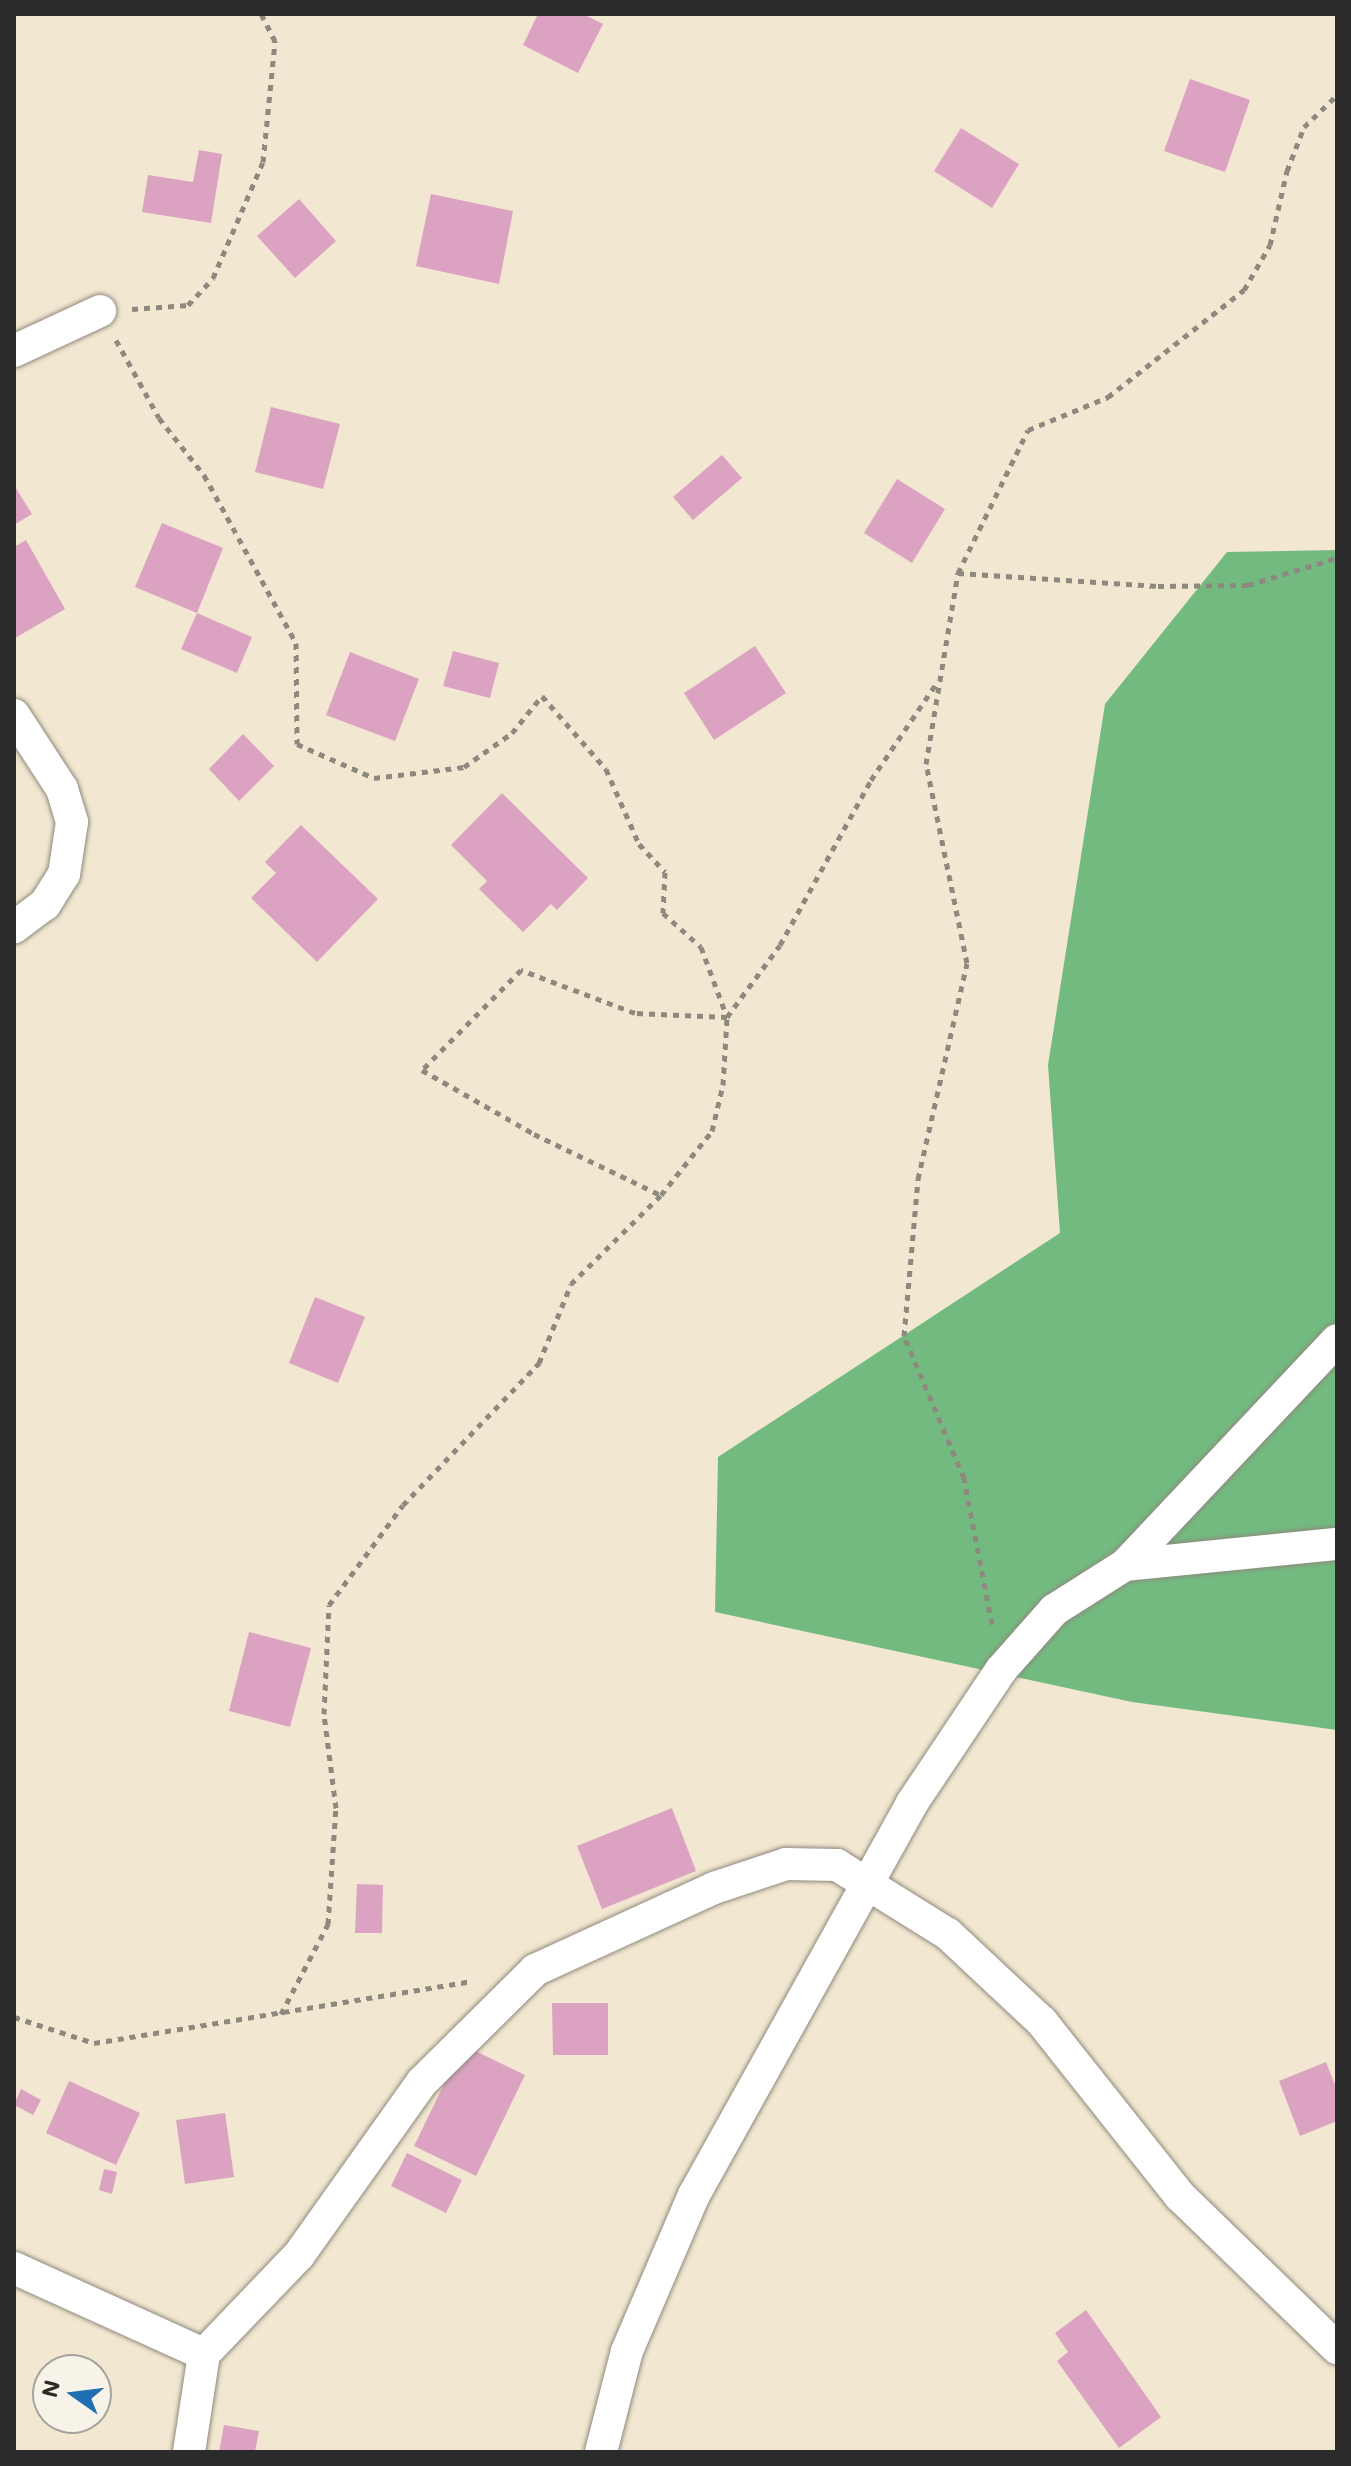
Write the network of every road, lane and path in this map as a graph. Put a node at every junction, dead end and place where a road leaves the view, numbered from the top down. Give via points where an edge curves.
1 (261, 14) edge
2 (1337, 95) edge
3 (100, 311) junction
4 (14, 351) edge
5 (1337, 558) edge
6 (958, 573) junction
7 (941, 677) junction
8 (14, 715) edge
9 (14, 927) edge
10 (727, 1017) junction
11 (661, 1195) junction
12 (1337, 1340) edge
13 (1337, 1544) edge
14 (1125, 1565) junction
15 (1001, 1670) junction
16 (871, 1884) junction
17 (475, 1980) dead end
18 (281, 2014) junction
19 (14, 2017) edge
20 (14, 2268) edge
21 (1337, 2348) edge
22 (204, 2354) junction
23 (189, 2452) edge
24 (601, 2452) edge

1 - 3 path via 275,41 263,162 213,278 188,305
2 - 6 path via 1304,127 1287,171 1270,245 1244,290 1108,397 1028,430
3 - 4 street
3 - 10 path via 159,418 204,475 296,643 297,744 374,778 464,767 512,733 542,696 606,769 639,844 665,872 663,913 701,947
5 - 6 path via 1248,585 1158,586
6 - 7 path
7 - 10 path via 871,780 780,945
7 - 15 path via 926,764 967,963 918,1179 904,1336 964,1478
8 - 9 street via 62,789 72,822 64,874 45,904
10 - 11 path via 723,1085 712,1131
10 - 11 path via 635,1013 521,970 422,1070 534,1134
11 - 18 path via 571,1284 539,1363 403,1505 329,1605 324,1714 336,1808 328,1924
12 - 14 street
13 - 14 street
14 - 15 street via 1054,1610
15 - 16 street via 912,1803
16 - 21 street via 948,1934 1042,2022 1180,2196
16 - 22 street via 837,1865 786,1864 714,1888 535,1970 422,2082 299,2255
16 - 24 street via 766,2059 694,2195 627,2351
17 - 18 path
18 - 19 path via 94,2043
20 - 22 street
22 - 23 street

